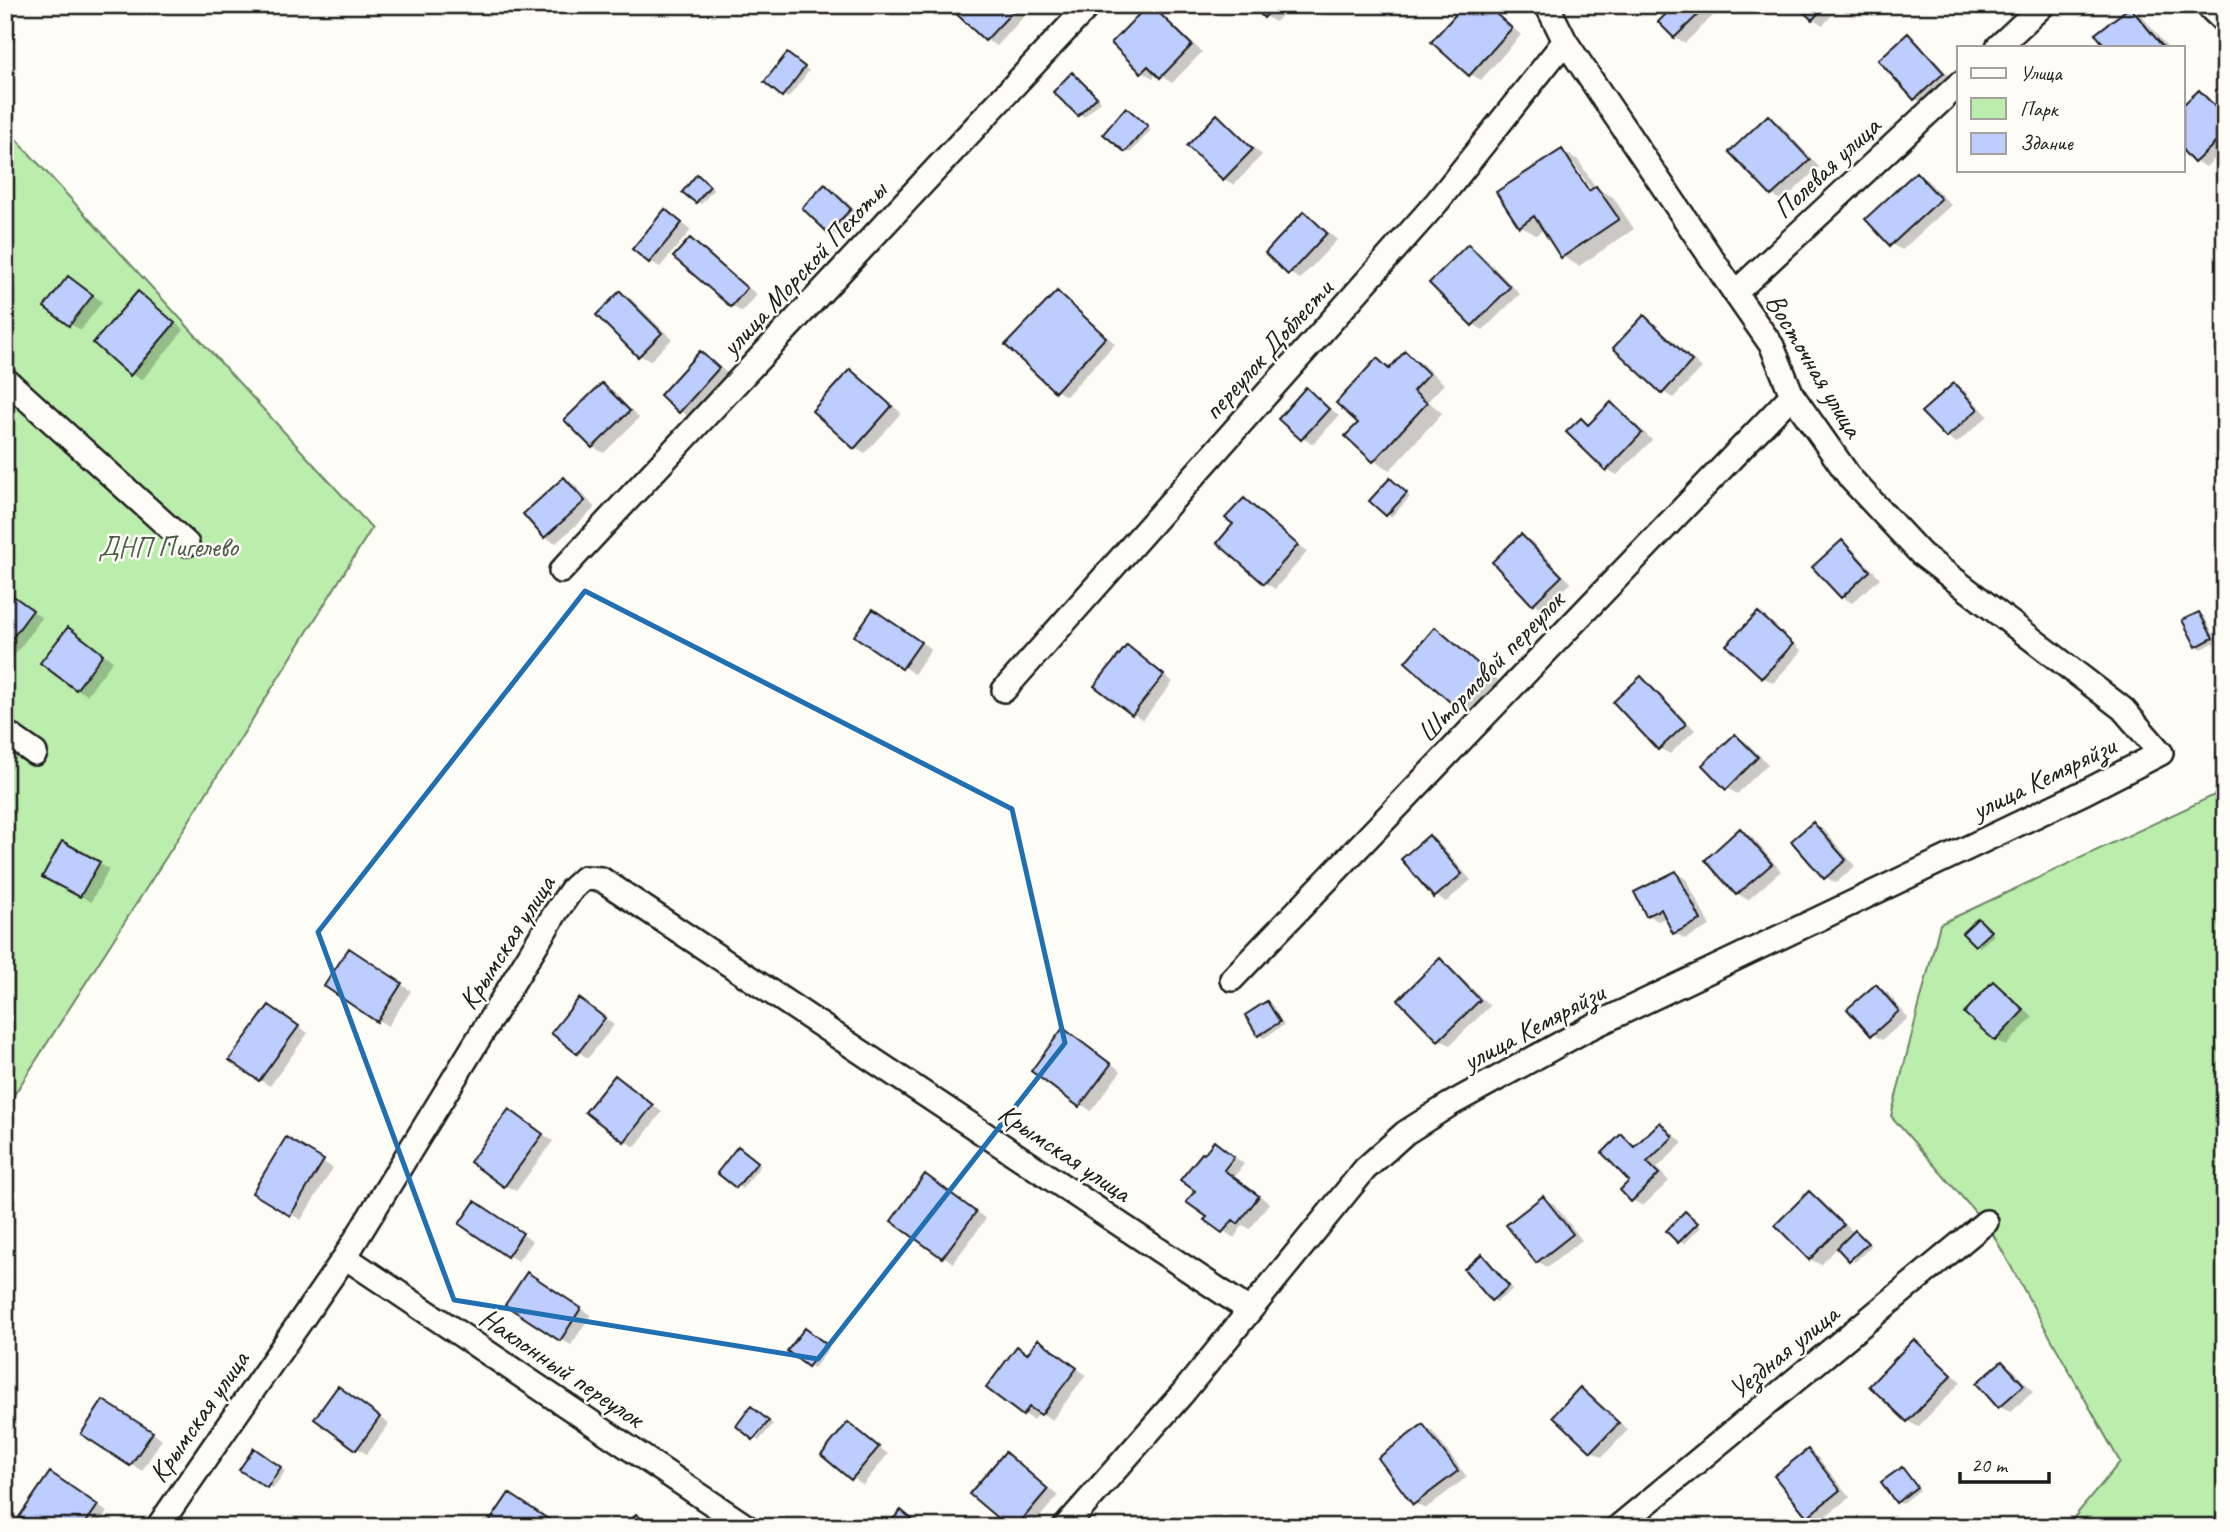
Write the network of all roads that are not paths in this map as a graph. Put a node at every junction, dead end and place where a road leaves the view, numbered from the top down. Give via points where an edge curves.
1 (1089, 5) edge
2 (1547, 5) edge
3 (2043, 5) edge
4 (2207, 5) edge
5 (2225, 22) edge
6 (1565, 41) junction
7 (1999, 46) edge
8 (1957, 86) edge
9 (1735, 293) junction
10 (5, 379) edge
11 (1792, 395) junction
12 (187, 544) dead end
13 (561, 570) dead end
14 (1004, 690) dead end
15 (5, 732) edge
16 (35, 753) dead end
17 (2161, 753) joint
18 (1232, 979) dead end
19 (1986, 1222) dead end
20 (345, 1257) junction
21 (1248, 1310) junction
22 (158, 1527) edge
23 (747, 1527) edge
24 (1065, 1527) edge
25 (1618, 1527) edge

1 - 13 street, улица Морской Пехоты
2 - 6 street, Восточная улица
3 - 7 street
4 - 5 street
6 - 9 street, Восточная улица
6 - 14 street, переулок Доблести via 1437,202
8 - 9 street, Полевая улица
9 - 11 street, Восточная улица via 1772,345
10 - 12 street
11 - 17 street, Восточная улица via 1851,480 1921,554 2123,709
11 - 18 street, Штормовой переулок
15 - 16 street
17 - 21 street, улица Кемяряйзи via 1587,1029 1449,1105 1405,1133 1365,1169
19 - 25 street, Уездная улица
20 - 21 street, Крымская улица via 556,912 584,878 601,879
20 - 22 street, Крымская улица
20 - 23 street, Наклонный переулок
21 - 24 street, улица Кемяряйзи via 1182,1394

